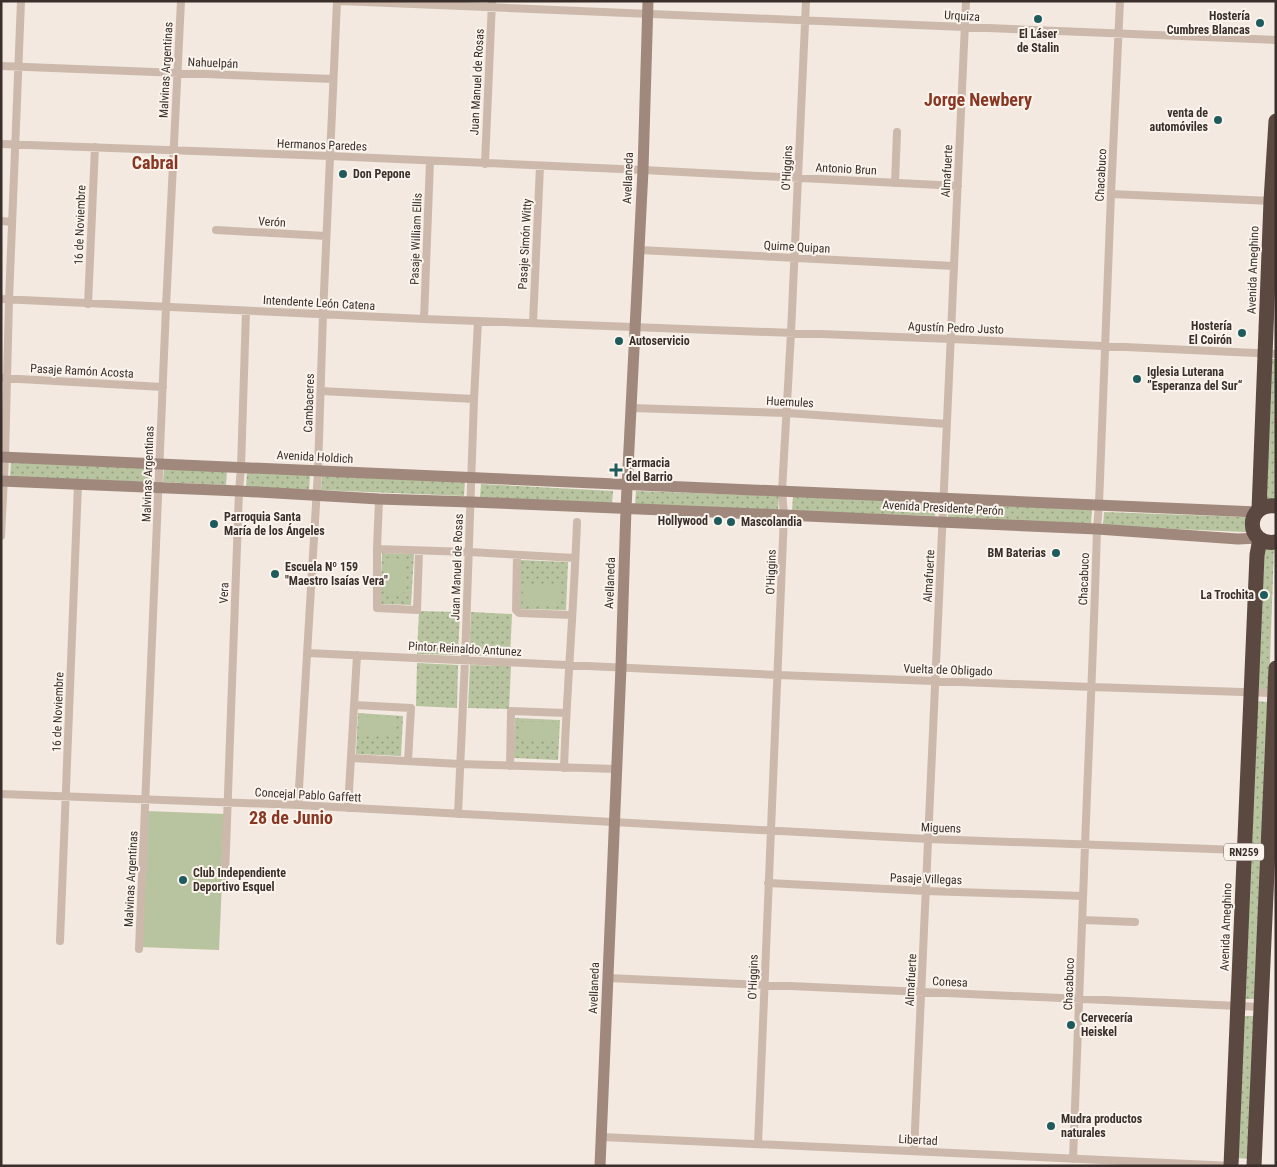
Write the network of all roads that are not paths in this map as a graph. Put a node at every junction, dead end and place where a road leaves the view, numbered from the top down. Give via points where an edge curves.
1 (21, 1) edge
2 (181, 1) edge
3 (338, 1) edge
4 (806, 1) edge
5 (966, 1) edge
6 (1120, 1) edge
7 (492, 4) edge
8 (648, 7) edge
9 (806, 20) junction
10 (965, 28) junction
11 (1118, 34) junction
12 (1276, 40) edge
13 (1, 66) edge
14 (18, 67) junction
15 (177, 72) junction
16 (333, 79) junction
17 (1276, 121) edge
18 (898, 132) dead end
19 (1, 144) edge
20 (15, 144) junction
21 (95, 147) junction
22 (173, 150) junction
23 (330, 156) junction
24 (430, 161) junction
25 (485, 164) junction
26 (540, 166) junction
27 (643, 170) junction
28 (798, 178) junction
29 (895, 183) junction
30 (958, 186) junction
31 (1111, 194) junction
32 (1274, 201) edge
33 (1, 222) edge
34 (12, 222) junction
35 (216, 230) dead end
36 (326, 236) junction
37 (639, 250) junction
38 (795, 258) junction
39 (954, 266) junction
40 (5, 300) edge
41 (88, 304) junction
42 (166, 307) junction
43 (246, 311) junction
44 (323, 314) junction
45 (424, 319) junction
46 (478, 321) junction
47 (533, 323) junction
48 (635, 327) junction
49 (791, 333) junction
50 (951, 339) junction
51 (1105, 346) junction
52 (1270, 354) edge
53 (4, 378) edge
54 (162, 387) junction
55 (321, 391) junction
56 (474, 399) junction
57 (631, 408) junction
58 (787, 413) junction
59 (947, 424) junction
60 (3, 457) edge
61 (160, 464) junction
62 (241, 468) junction
63 (318, 471) junction
64 (471, 478) junction
65 (2, 481) edge
66 (78, 484) junction
67 (627, 484) junction
68 (158, 487) junction
69 (239, 491) junction
70 (782, 491) junction
71 (317, 495) junction
72 (944, 498) junction
73 (379, 499) junction
74 (471, 502) junction
75 (1100, 504) junction
76 (1276, 506) edge
77 (626, 508) junction
78 (1258, 511) junction
79 (784, 514) junction
80 (577, 522) dead end
81 (943, 522) junction
82 (1097, 529) junction
83 (1, 536) edge
84 (1259, 539) junction
85 (1276, 542) edge
86 (377, 548) junction
87 (419, 551) junction
88 (469, 552) junction
89 (517, 555) junction
90 (576, 558) junction
91 (572, 615) junction
92 (308, 652) junction
93 (356, 655) junction
94 (465, 660) junction
95 (568, 665) junction
96 (621, 667) junction
97 (1276, 668) edge
98 (778, 675) junction
99 (936, 681) junction
100 (1092, 687) junction
101 (1251, 692) junction
102 (1275, 693) edge
103 (354, 705) junction
104 (566, 713) junction
105 (351, 758) junction
106 (408, 762) junction
107 (460, 764) junction
108 (510, 766) junction
109 (564, 768) junction
110 (616, 769) junction
111 (1, 794) edge
112 (66, 797) junction
113 (146, 799) junction
114 (228, 802) junction
115 (298, 805) junction
116 (348, 808) junction
117 (458, 814) junction
118 (614, 823) junction
119 (771, 830) junction
120 (928, 839) junction
121 (1085, 844) junction
122 (1244, 849) junction
123 (1268, 851) junction
124 (225, 876) dead end
125 (768, 883) junction
126 (926, 891) junction
127 (1083, 896) junction
128 (1083, 920) junction
129 (1135, 922) dead end
130 (60, 941) dead end
131 (139, 949) dead end
132 (608, 978) junction
133 (764, 985) junction
134 (922, 992) junction
135 (1080, 999) junction
136 (1238, 1006) junction
137 (1261, 1007) junction
138 (602, 1138) junction
139 (758, 1144) junction
140 (914, 1151) junction
141 (1073, 1158) junction
142 (600, 1166) edge
143 (1232, 1166) edge
144 (1254, 1166) edge

1 - 14 street
2 - 15 street, Malvinas Argentinas
3 - 7 street, Urquiza
3 - 16 street, Cambaceres
4 - 9 street, O'Higgins
5 - 10 street, Almafuerte
6 - 11 street, Chacabuco
7 - 8 street, Urquiza
7 - 25 street, Juan Manuel de Rosas
8 - 9 street, Urquiza
8 - 27 street, Avellaneda
9 - 10 street, Urquiza
9 - 28 street, O'Higgins
10 - 11 street, Urquiza
10 - 30 street, Almafuerte
11 - 12 street, Urquiza
11 - 31 street, Chacabuco
13 - 14 street, Nahuelpán
14 - 15 street, Nahuelpán
14 - 20 street
15 - 16 street, Nahuelpán
15 - 22 street, Malvinas Argentinas
16 - 23 street, Cambaceres
17 - 32 highway, Avenida Ameghino / RN259
18 - 29 street
19 - 20 street, Hermanos Paredes
20 - 21 street, Hermanos Paredes
20 - 34 street
21 - 22 street, Hermanos Paredes
21 - 41 street, 16 de Noviembre
22 - 23 street, Hermanos Paredes
22 - 42 street, Malvinas Argentinas
23 - 24 street, Hermanos Paredes
23 - 36 street, Cambaceres
24 - 25 street, Hermanos Paredes
24 - 45 street, Pasaje William Ellis
25 - 26 street, Hermanos Paredes
26 - 27 street, Hermanos Paredes
26 - 47 street, Pasaje Simón Witty
27 - 28 street, Antonio Brun
27 - 37 street, Avellaneda
28 - 29 street, Antonio Brun
28 - 38 street, O'Higgins
29 - 30 street, Antonio Brun
30 - 39 street, Almafuerte
31 - 32 street
31 - 51 street, Chacabuco
32 - 52 highway, Avenida Ameghino / RN259
33 - 34 street
34 - 40 street
35 - 36 street, Verón
36 - 44 street, Cambaceres
37 - 38 street, Quime Quipan
37 - 48 street, Avellaneda
38 - 39 street, Quime Quipan
38 - 49 street, O'Higgins
39 - 50 street, Almafuerte
40 - 41 street, Intendente León Catena
40 - 53 street
41 - 42 street, Intendente León Catena
42 - 43 street, Intendente León Catena
42 - 54 street, Malvinas Argentinas
43 - 44 street, Intendente León Catena
43 - 62 street, Vera
44 - 45 street, Intendente León Catena
44 - 55 street, Cambaceres
45 - 46 street, Intendente León Catena
46 - 47 street, Intendente León Catena
46 - 56 street, Juan Manuel de Rosas
47 - 48 street, Intendente León Catena
48 - 49 street, Agustín Pedro Justo
48 - 57 street, Avellaneda
49 - 50 street, Agustín Pedro Justo
49 - 58 street, O'Higgins
50 - 51 street, Agustín Pedro Justo
50 - 59 street, Almafuerte
51 - 52 street, Agustín Pedro Justo
51 - 75 street, Chacabuco
52 - 78 highway, Avenida Ameghino / RN259
53 - 54 street, Pasaje Ramón Acosta
53 - 60 street
54 - 61 street, Malvinas Argentinas
55 - 56 street
55 - 63 street, Cambaceres
56 - 64 street, Juan Manuel de Rosas
57 - 58 street, Huemules
57 - 67 street, Avellaneda
58 - 59 street, Huemules
58 - 70 street, O'Higgins
59 - 72 street, Almafuerte
60 - 61 street, Avenida Holdich
60 - 65 street
61 - 62 street, Avenida Holdich
61 - 68 street, Malvinas Argentinas
62 - 63 street, Avenida Holdich
62 - 69 street, Vera
63 - 64 street, Avenida Holdich
63 - 71 street, Cambaceres
64 - 67 street, Avenida Holdich
64 - 74 street, Juan Manuel de Rosas
65 - 66 street
65 - 83 street
66 - 68 street
66 - 112 street, 16 de Noviembre
67 - 70 street, Avenida Presidente Perón
67 - 77 street, Avellaneda
68 - 69 street
68 - 113 street, Malvinas Argentinas
69 - 71 street
69 - 114 street, Vera
70 - 72 street, Avenida Presidente Perón
70 - 79 street, O'Higgins
71 - 73 street
71 - 92 street, Cambaceres
72 - 75 street, Avenida Presidente Perón
72 - 81 street, Almafuerte
73 - 74 street
73 - 86 street
74 - 77 street
74 - 88 street, Juan Manuel de Rosas
75 - 78 street, Avenida Presidente Perón
75 - 82 street, Chacabuco
76 - 78 highway
77 - 79 street, Avenida Presidente Perón
77 - 96 street, Avellaneda
78 - 84 highway, RN259 via 1252,527
79 - 81 street, Avenida Presidente Perón
79 - 98 street, O'Higgins
80 - 90 street
81 - 82 street, Avenida Presidente Perón
81 - 99 street, Almafuerte
82 - 84 street, Avenida Presidente Perón
82 - 100 street, Chacabuco
84 - 85 highway
84 - 101 highway, Avenida Ameghino / RN259
86 - 87 street
86 - 87 street via 377,608 417,610
87 - 88 street
88 - 89 street
88 - 94 street, Juan Manuel de Rosas
89 - 90 street
89 - 91 street via 516,610 519,613
90 - 91 street
91 - 95 street
92 - 93 street, Pintor Reinaldo Antunez
92 - 115 street, Cambaceres
93 - 94 street, Pintor Reinaldo Antunez
93 - 103 street
94 - 95 street, Pintor Reinaldo Antunez
94 - 107 street, Juan Manuel de Rosas
95 - 96 street, Pintor Reinaldo Antunez
95 - 104 street
96 - 98 street, Vuelta de Obligado
96 - 110 street, Avellaneda
97 - 102 highway, RN259
98 - 99 street, Vuelta de Obligado
98 - 119 street, O'Higgins
99 - 100 street, Vuelta de Obligado
99 - 120 street, Almafuerte
100 - 101 street, Vuelta de Obligado
100 - 121 street, Chacabuco
101 - 102 street, Vuelta de Obligado
101 - 122 highway, Avenida Ameghino / RN259
102 - 123 highway, RN259
103 - 105 street
103 - 106 street via 411,708
104 - 108 street via 510,711
104 - 109 street
105 - 106 street
105 - 116 street
106 - 107 street
107 - 108 street
107 - 117 street, Juan Manuel de Rosas
108 - 109 street
109 - 110 street
110 - 118 street, Avellaneda
111 - 112 street, Concejal Pablo Gaffett
112 - 113 street, Concejal Pablo Gaffett
112 - 130 street, 16 de Noviembre
113 - 114 street, Concejal Pablo Gaffett
113 - 131 street, Malvinas Argentinas
114 - 115 street, Concejal Pablo Gaffett
114 - 124 street, Vera
115 - 116 street, Concejal Pablo Gaffett
116 - 117 street, Concejal Pablo Gaffett
117 - 118 street, Concejal Pablo Gaffett
118 - 119 street, Miguens
118 - 132 street, Avellaneda
119 - 120 street, Miguens
119 - 125 street, O'Higgins
120 - 121 street, Miguens
120 - 126 street, Almafuerte
121 - 122 street, Miguens
121 - 127 street, Chacabuco
122 - 123 street, Miguens
122 - 136 highway, Avenida Ameghino / RN259
123 - 137 highway, RN259
125 - 126 street, Pasaje Villegas
125 - 133 street, O'Higgins
126 - 127 street, Pasaje Villegas
126 - 134 street, Almafuerte
127 - 128 street, Chacabuco
128 - 129 street
128 - 135 street, Chacabuco
132 - 133 street, Conesa
132 - 138 street, Avellaneda
133 - 134 street, Conesa
133 - 139 street, O'Higgins
134 - 135 street, Conesa
134 - 140 street, Almafuerte
135 - 136 street, Conesa
135 - 141 street, Chacabuco
136 - 137 street, Conesa
136 - 143 highway, Avenida Ameghino / RN259
137 - 144 highway, RN259
138 - 139 street, Libertad
138 - 142 street, Avellaneda
139 - 140 street, Libertad
140 - 141 street, Libertad
141 - 143 street, Libertad

